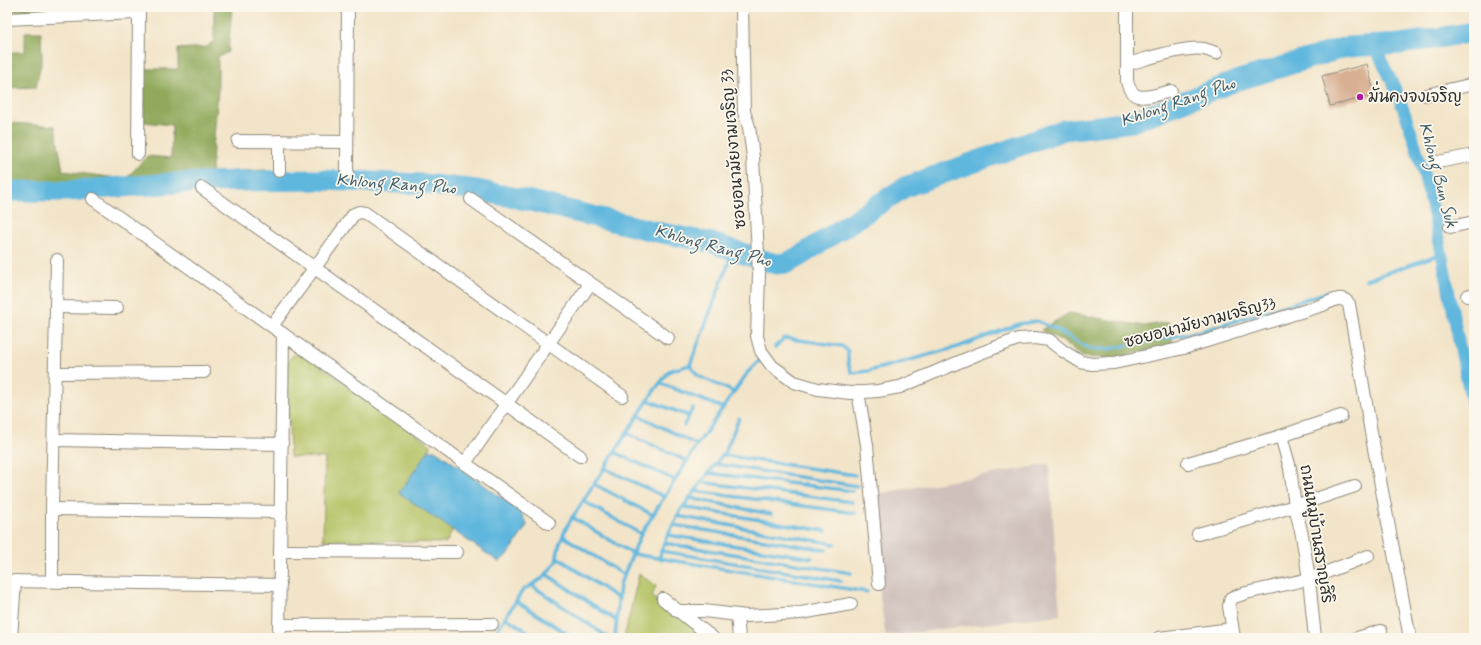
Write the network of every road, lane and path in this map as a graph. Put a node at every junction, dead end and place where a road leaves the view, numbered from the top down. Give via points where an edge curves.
1 (348, 7) edge
2 (742, 7) edge
3 (1127, 7) edge
4 (140, 8) edge
5 (7, 20) edge
6 (1216, 53) dead end
7 (1127, 64) junction
8 (1474, 84) edge
9 (1171, 91) dead end
10 (1426, 95) dead end
11 (238, 141) dead end
12 (279, 141) junction
13 (347, 142) junction
14 (138, 154) dead end
15 (1474, 154) edge
16 (1438, 162) dead end
17 (279, 171) dead end
18 (346, 174) dead end
19 (202, 188) dead end
20 (92, 199) dead end
21 (471, 199) dead end
22 (1474, 222) edge
23 (1450, 227) dead end
24 (758, 240) joint
25 (56, 260) dead end
26 (314, 268) junction
27 (590, 284) junction
28 (56, 307) junction
29 (117, 308) dead end
30 (272, 326) junction
31 (283, 334) junction
32 (668, 338) dead end
33 (548, 344) junction
34 (204, 372) dead end
35 (55, 373) junction
36 (858, 392) junction
37 (622, 396) dead end
38 (506, 404) junction
39 (1341, 416) dead end
40 (1281, 436) junction
41 (54, 440) junction
42 (282, 444) junction
43 (580, 456) dead end
44 (465, 463) junction
45 (1188, 463) dead end
46 (1355, 486) dead end
47 (1295, 506) junction
48 (52, 509) junction
49 (281, 512) junction
50 (549, 523) dead end
51 (1198, 534) dead end
52 (280, 551) junction
53 (457, 552) dead end
54 (1368, 556) dead end
55 (1308, 579) junction
56 (11, 581) edge
57 (52, 581) junction
58 (879, 584) dead end
59 (280, 585) junction
60 (663, 599) dead end
61 (852, 604) dead end
62 (677, 611) junction
63 (737, 615) junction
64 (492, 624) dead end
65 (279, 625) junction
66 (1381, 631) dead end
67 (1233, 634) edge
68 (11, 638) edge
69 (279, 638) edge
70 (713, 638) edge
71 (739, 638) edge
72 (1159, 638) edge
73 (1316, 638) edge
74 (1357, 638) edge
75 (1410, 638) edge

1 - 13 street
2 - 24 street, ซอยอนามัยงามเจริญ 33 via 744,112 753,157
3 - 7 street
4 - 5 street via 135,13
4 - 14 street
6 - 7 street via 1194,49
7 - 9 street via 1128,88 1135,96 1140,98
8 - 10 street
11 - 12 street
12 - 13 street
12 - 17 street
13 - 18 street
15 - 16 street
19 - 26 street
20 - 30 street
21 - 27 street
22 - 23 street
24 - 36 street, ซอยอนามัยงามเจริญ33 via 757,336 761,351 772,366 794,382 818,389
25 - 28 street
26 - 30 street
26 - 33 street via 354,214 365,213
26 - 38 street
27 - 32 street
27 - 33 street
28 - 29 street
28 - 35 street
30 - 31 street
31 - 42 street
31 - 44 street
33 - 37 street
33 - 38 street
34 - 35 street
35 - 41 street
36 - 58 street via 867,445
36 - 75 street, ซอยอนามัยงามเจริญ33 via 900,387 1018,339 1049,340 1081,362 1114,363 1184,348 1339,298 1347,300
38 - 43 street
38 - 44 street
39 - 40 street
40 - 45 street
40 - 47 street, ถนนหมู่บ้านสราญสิริ via 1290,468
41 - 42 street
41 - 48 street
42 - 49 street
44 - 50 street
46 - 47 street
47 - 51 street
47 - 55 street, ถนนหมู่บ้านสราญสิริ
48 - 49 street
48 - 57 street
49 - 52 street
52 - 53 street
52 - 59 street
54 - 55 street
55 - 67 street via 1231,598 1229,606
55 - 73 street, ถนนหมู่บ้านสราญสิริ
56 - 57 street
56 - 68 street
57 - 59 street
59 - 65 street
60 - 62 street
61 - 63 street via 801,613
62 - 63 street
62 - 70 street
63 - 71 street
64 - 65 street
65 - 69 street
66 - 74 street
67 - 72 street

